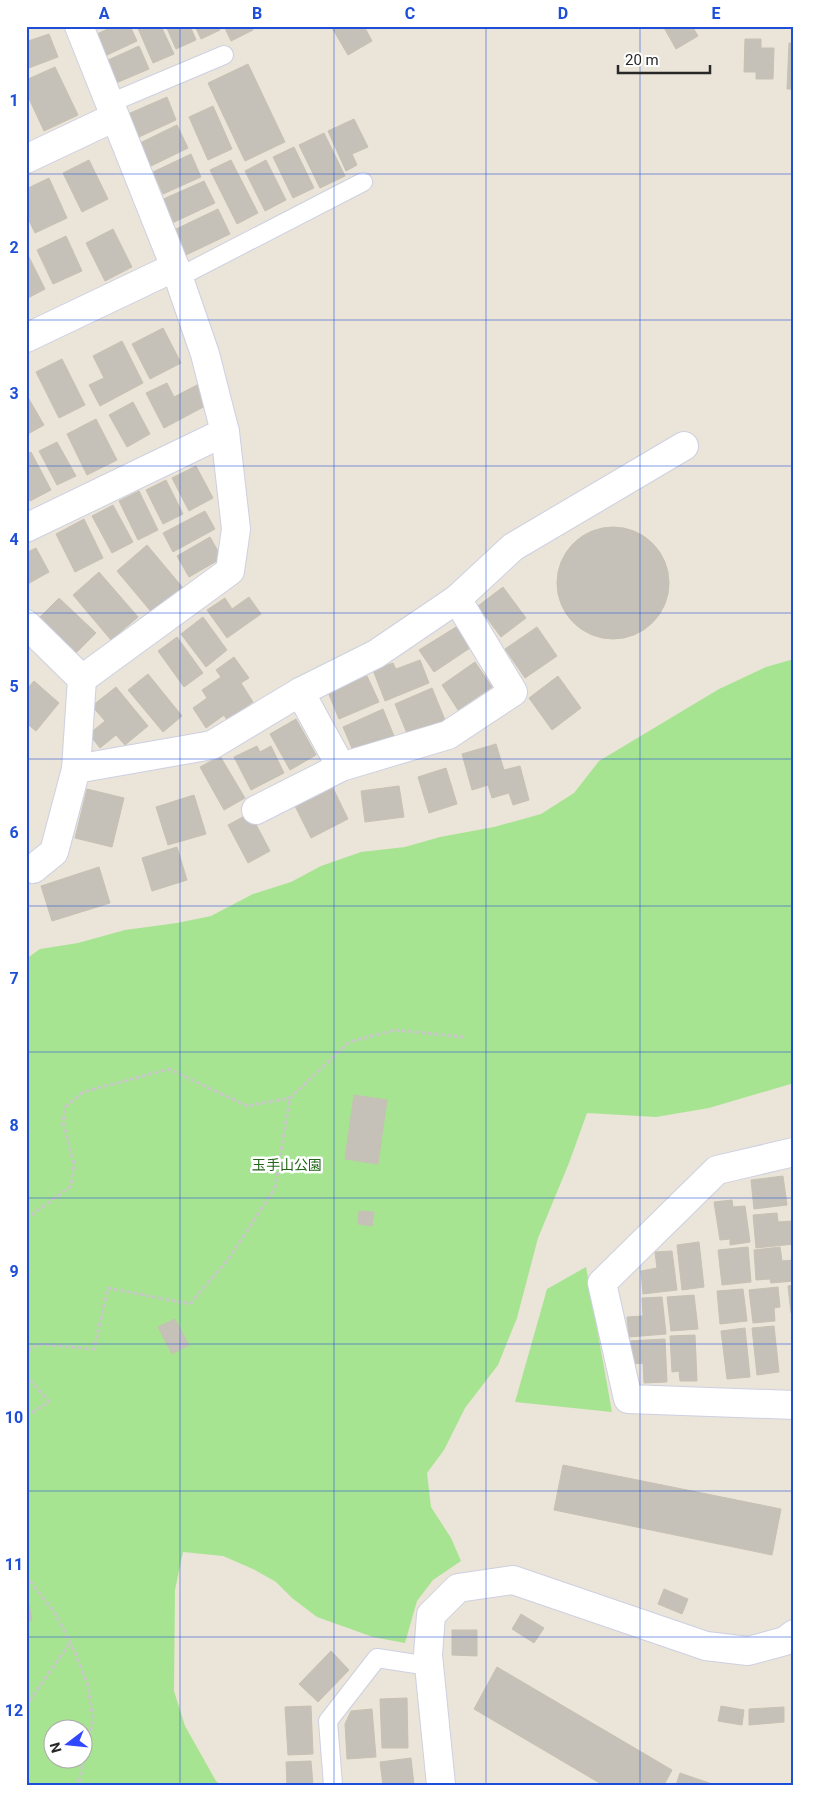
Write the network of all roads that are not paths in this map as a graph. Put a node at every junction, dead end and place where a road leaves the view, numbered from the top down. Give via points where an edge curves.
1 (79, 26) edge
2 (224, 55) dead end
3 (112, 110) junction
4 (26, 159) edge
5 (363, 182) dead end
6 (177, 272) junction
7 (26, 338) edge
8 (225, 432) junction
9 (684, 446) dead end
10 (26, 528) edge
11 (457, 599) junction
12 (26, 624) edge
13 (82, 679) junction
14 (300, 692) junction
15 (342, 767) junction
16 (76, 769) junction
17 (256, 810) dead end
18 (33, 869) dead end
19 (794, 1152) edge
20 (794, 1405) edge
21 (794, 1634) edge
22 (430, 1666) junction
23 (333, 1785) edge
24 (441, 1785) edge

1 - 3 street
2 - 3 lane
3 - 4 street
3 - 6 street
5 - 6 lane
6 - 7 street
6 - 8 street via 205,354
8 - 10 street
8 - 13 street via 236,529 230,571
9 - 11 street via 513,547
11 - 14 street via 376,654
11 - 15 street via 513,692 448,735
12 - 13 street
13 - 16 street
14 - 15 street
14 - 16 street via 212,745
15 - 17 street
16 - 18 street via 54,852
19 - 20 street via 717,1170 602,1283 628,1399
21 - 22 street via 785,1641 748,1651 706,1646 513,1580 458,1588 431,1615
22 - 23 lane via 377,1658 328,1721
22 - 24 street

